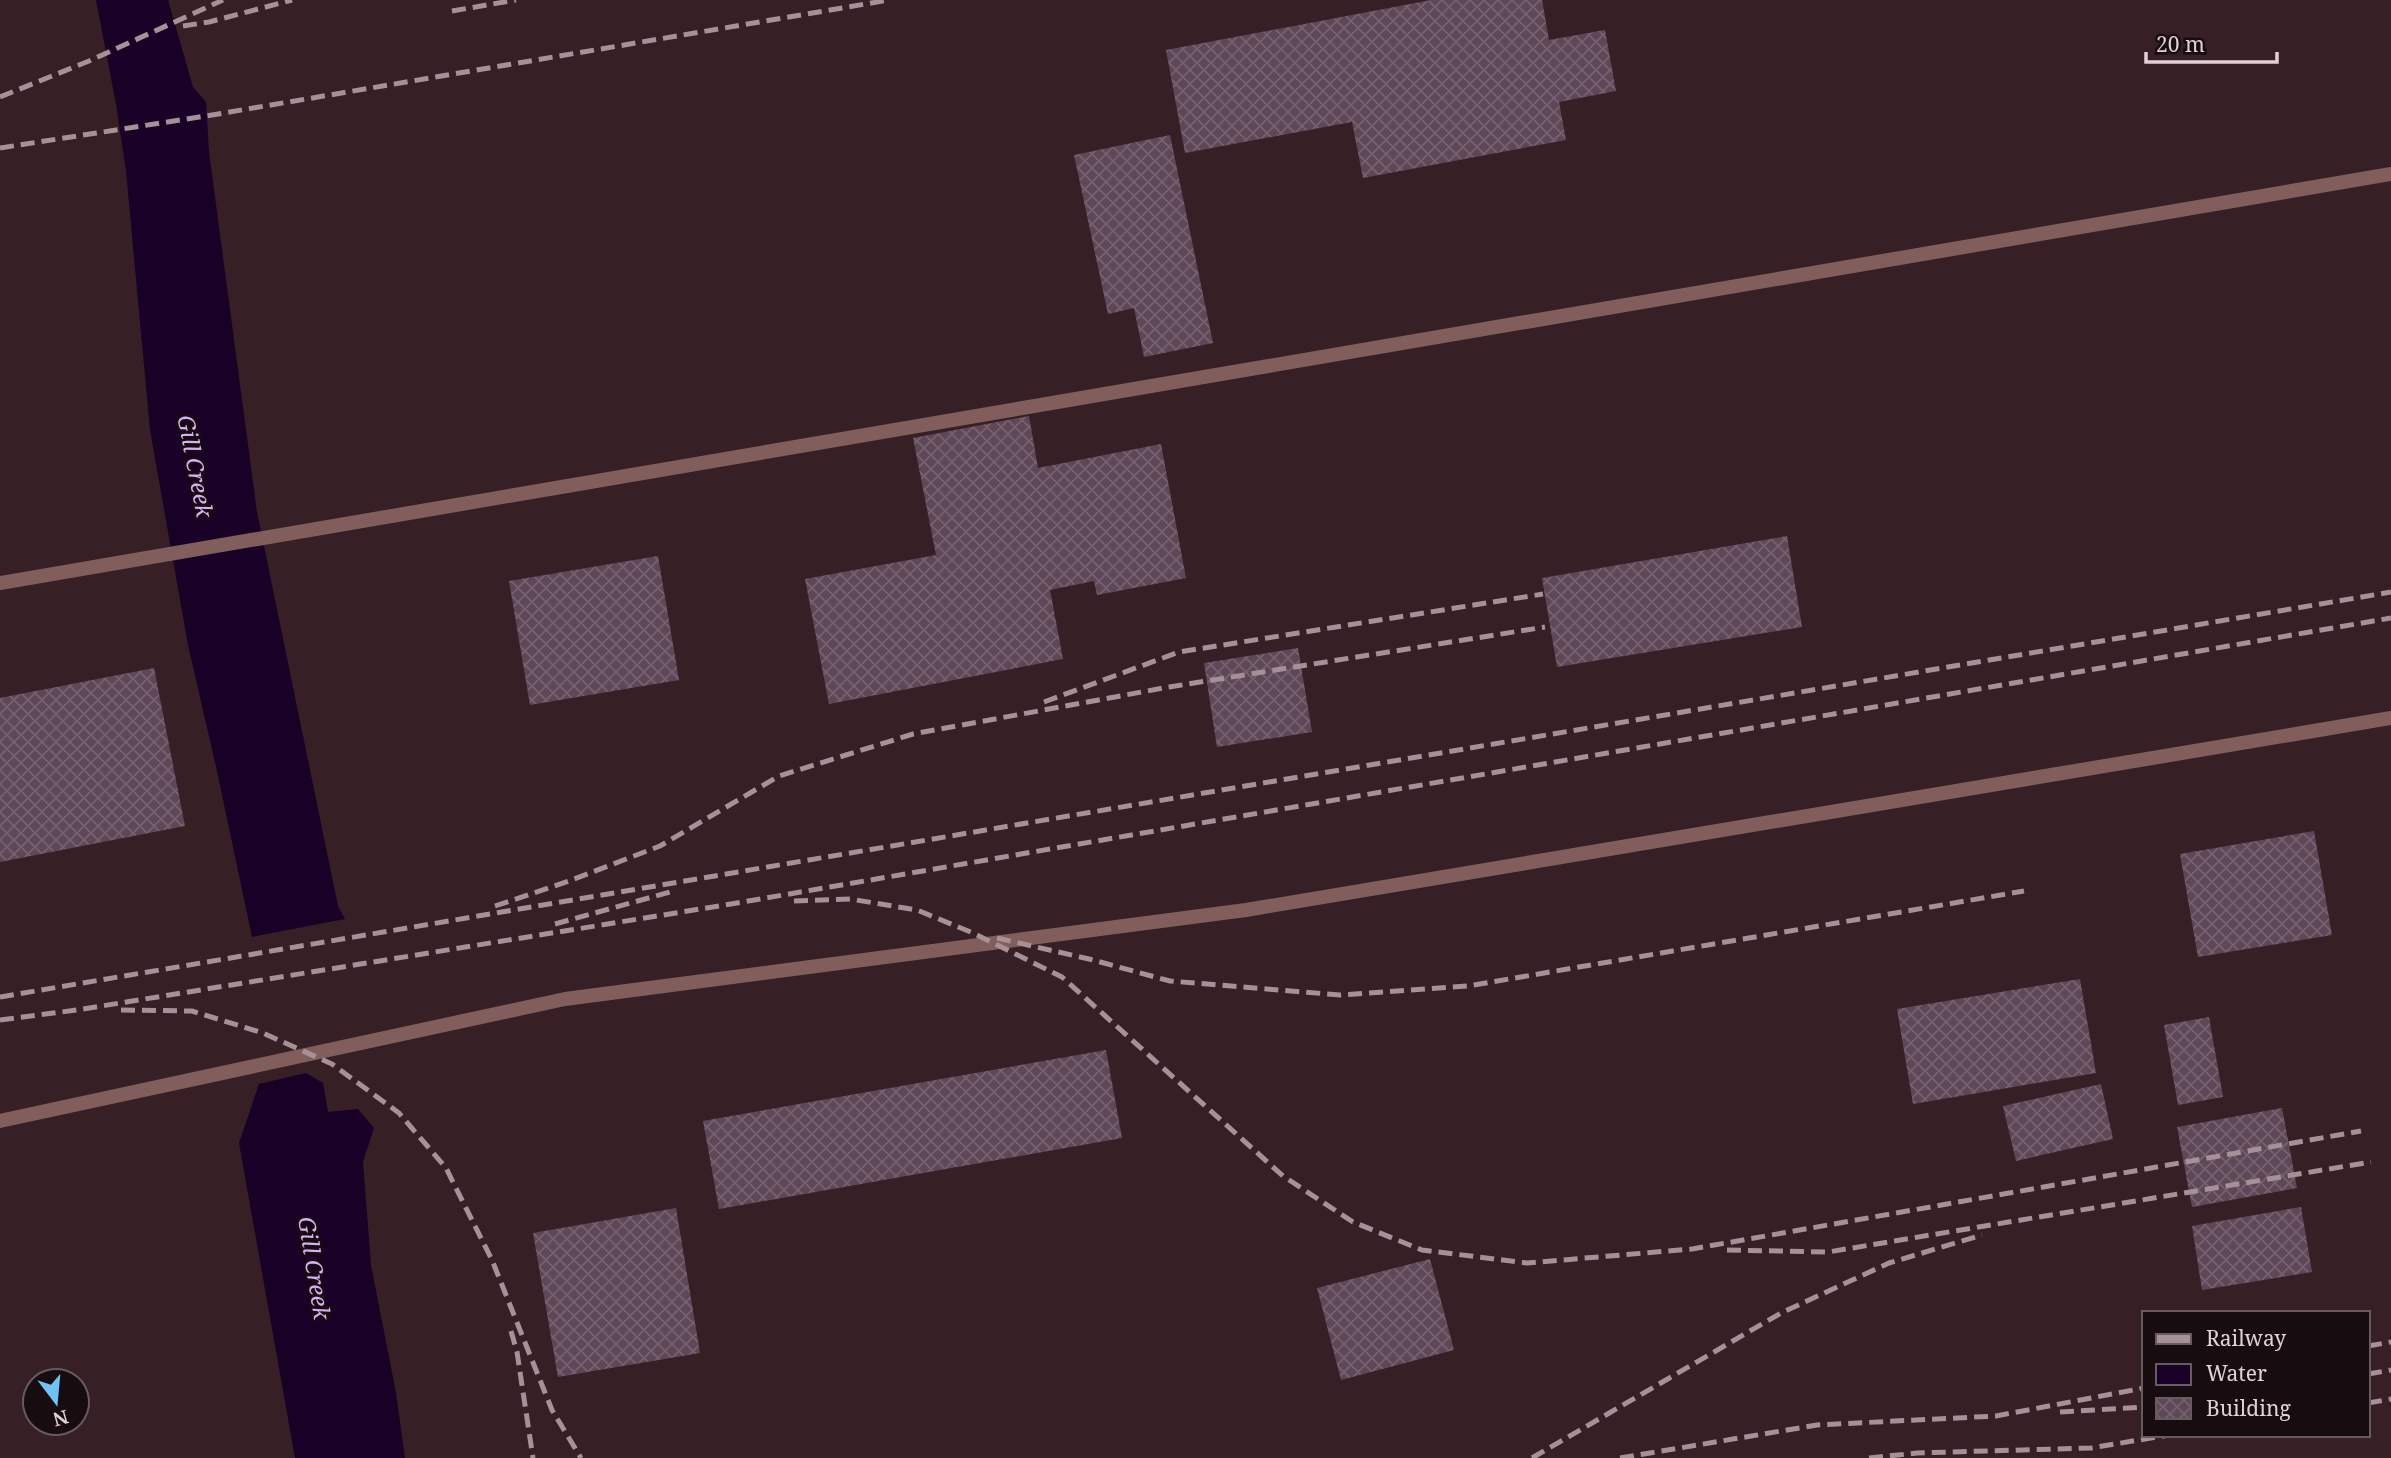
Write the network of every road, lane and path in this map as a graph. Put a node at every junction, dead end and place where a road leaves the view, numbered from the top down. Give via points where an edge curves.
1 (2391, 174) edge
2 (0, 583) edge
3 (2391, 718) edge
4 (0, 1121) edge

1 - 2 lane
3 - 4 lane via 1246,910 565,999

